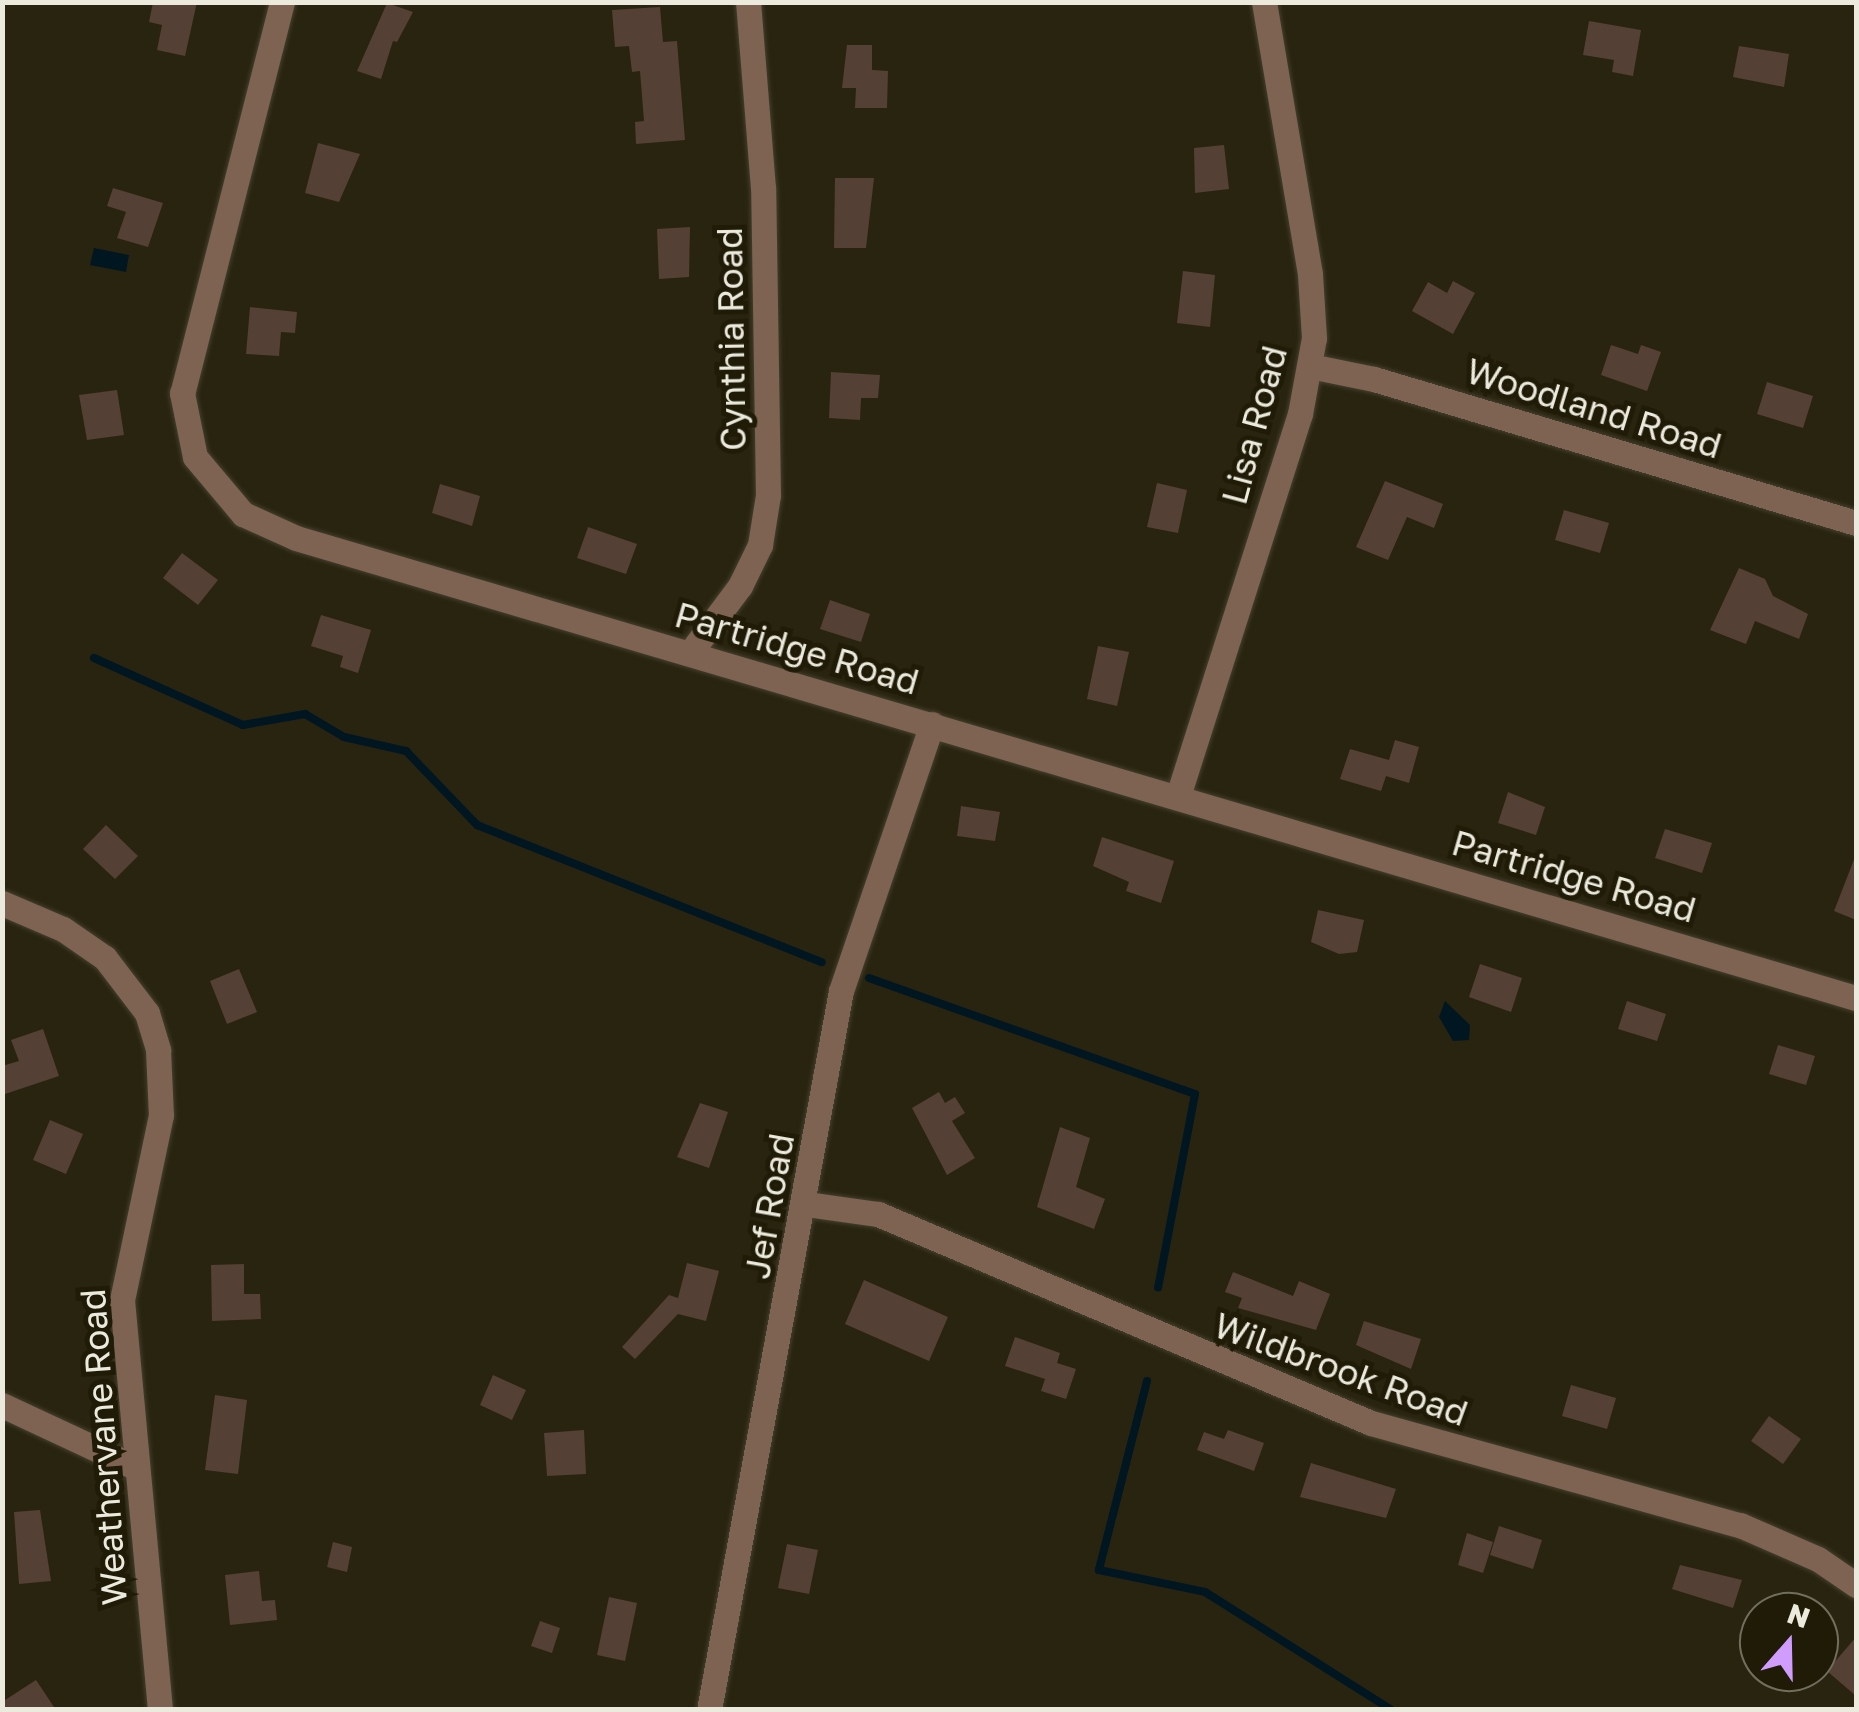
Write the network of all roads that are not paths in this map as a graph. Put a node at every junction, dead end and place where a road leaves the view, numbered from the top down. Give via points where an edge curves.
1 (282, 2) edge
2 (748, 2) edge
3 (1264, 2) edge
4 (1310, 366) junction
5 (1856, 523) edge
6 (690, 653) junction
7 (932, 724) junction
8 (1178, 796) junction
9 (2, 902) edge
10 (1856, 998) edge
11 (806, 1204) junction
12 (2, 1405) edge
13 (134, 1466) junction
14 (1856, 1585) edge
15 (160, 1710) edge
16 (709, 1710) edge

1 - 6 street, Partridge Road via 184,374 184,427 203,472 243,514 278,531
2 - 6 street, Cynthia Road via 763,188 768,495 760,545 740,586
3 - 4 street, Lisa Road via 1312,291
4 - 5 street, Woodland Road via 1374,378
4 - 8 street, Lisa Road
6 - 7 street, Partridge Road
7 - 8 street, Partridge Road
7 - 11 street, Jef Road via 855,936
8 - 10 street, Partridge Road
9 - 13 street, Weathervane Road via 105,958 154,1030 161,1114 122,1300
11 - 14 street, Wildbrook Road via 878,1214 1371,1423 1740,1525 1818,1559
11 - 16 street, Jef Road
12 - 13 street
13 - 15 street, Weathervane Road

